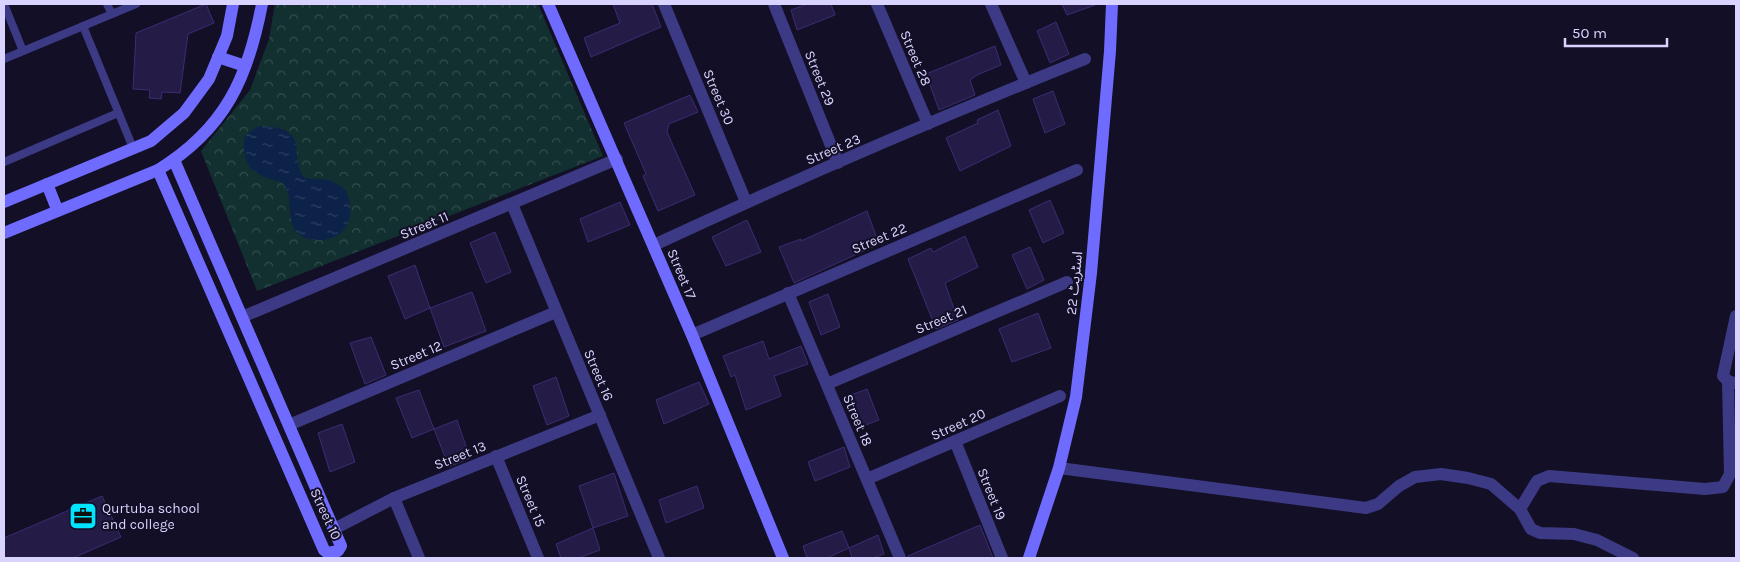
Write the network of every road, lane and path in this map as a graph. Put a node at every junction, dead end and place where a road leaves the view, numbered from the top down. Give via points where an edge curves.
1 (4, 4) edge
2 (107, 4) edge
3 (136, 4) edge
4 (232, 4) edge
5 (262, 4) edge
6 (548, 4) edge
7 (664, 4) edge
8 (774, 4) edge
9 (877, 4) edge
10 (991, 4) edge
11 (1112, 4) edge
12 (112, 14) junction
13 (83, 26) junction
14 (23, 51) junction
15 (218, 57) junction
16 (4, 59) edge
17 (1085, 59) dead end
18 (245, 66) junction
19 (1026, 83) junction
20 (118, 113) junction
21 (928, 124) junction
22 (133, 148) junction
23 (617, 159) junction
24 (174, 160) junction
25 (4, 162) edge
26 (838, 163) junction
27 (158, 170) junction
28 (1077, 170) dead end
29 (47, 184) junction
30 (4, 202) edge
31 (746, 202) junction
32 (512, 204) junction
33 (57, 209) junction
34 (4, 233) edge
35 (654, 245) junction
36 (1067, 282) dead end
37 (788, 293) junction
38 (556, 312) junction
39 (1736, 316) edge
40 (242, 317) junction
41 (692, 335) junction
42 (1732, 382) edge
43 (827, 384) junction
44 (1060, 396) dead end
45 (600, 414) junction
46 (289, 425) junction
47 (954, 441) junction
48 (496, 456) junction
49 (1058, 468) junction
50 (868, 480) junction
51 (394, 498) junction
52 (1520, 509) junction
53 (334, 529) junction
54 (418, 558) edge
55 (538, 558) edge
56 (659, 558) edge
57 (782, 558) edge
58 (900, 558) edge
59 (1002, 558) edge
60 (1030, 558) edge
61 (1633, 558) edge

1 - 14 lane
2 - 12 lane
3 - 12 lane
4 - 15 street via 227,36
5 - 18 street
6 - 23 street, Street 17
7 - 31 street, Street 30
8 - 26 street, Street 29
9 - 21 street, Street 28
10 - 19 street
11 - 49 street, اسٹریٹ 22 via 1090,282 1076,397
12 - 13 lane
13 - 14 lane
13 - 20 lane
14 - 16 lane
15 - 18 street
15 - 22 street via 209,79 184,113 151,141
17 - 19 street, Street 23
18 - 24 street via 237,91 214,124
19 - 21 street, Street 23
20 - 22 lane
20 - 25 lane
21 - 26 street, Street 23
22 - 29 street
23 - 32 street, Street 11
23 - 35 street, Street 17
24 - 27 street
24 - 40 street, Street 10
26 - 31 street, Street 23
27 - 33 street
27 - 53 street, Street 10 via 328,553 338,551 341,546
28 - 37 street, Street 22
29 - 30 street
29 - 33 street
31 - 35 street, Street 23
32 - 38 street, Street 16
32 - 40 street, Street 11
33 - 34 street
35 - 41 street, Street 17
36 - 43 street, Street 21
37 - 41 street, Street 22
37 - 43 street, Street 18
38 - 45 street, Street 16
38 - 46 street, Street 12
39 - 42 street via 1723,376
40 - 46 street, Street 10
41 - 57 street, Street 17
42 - 52 street via 1730,474 1723,487 1705,489 1549,476 1537,481
43 - 50 street, Street 18
44 - 47 street, Street 20
45 - 48 street, Street 13
45 - 56 street, Street 16
46 - 53 street, Street 10
47 - 50 street, Street 20
47 - 59 street, Street 19
48 - 51 street, Street 13
48 - 55 street, Street 15
49 - 52 street via 1366,508 1378,504 1399,486 1416,477 1441,474 1491,484
49 - 60 street, اسٹریٹ 22
50 - 58 street, Street 18
51 - 53 street, Street 13
51 - 54 street
52 - 61 street via 1531,529 1540,533 1574,534 1597,540

